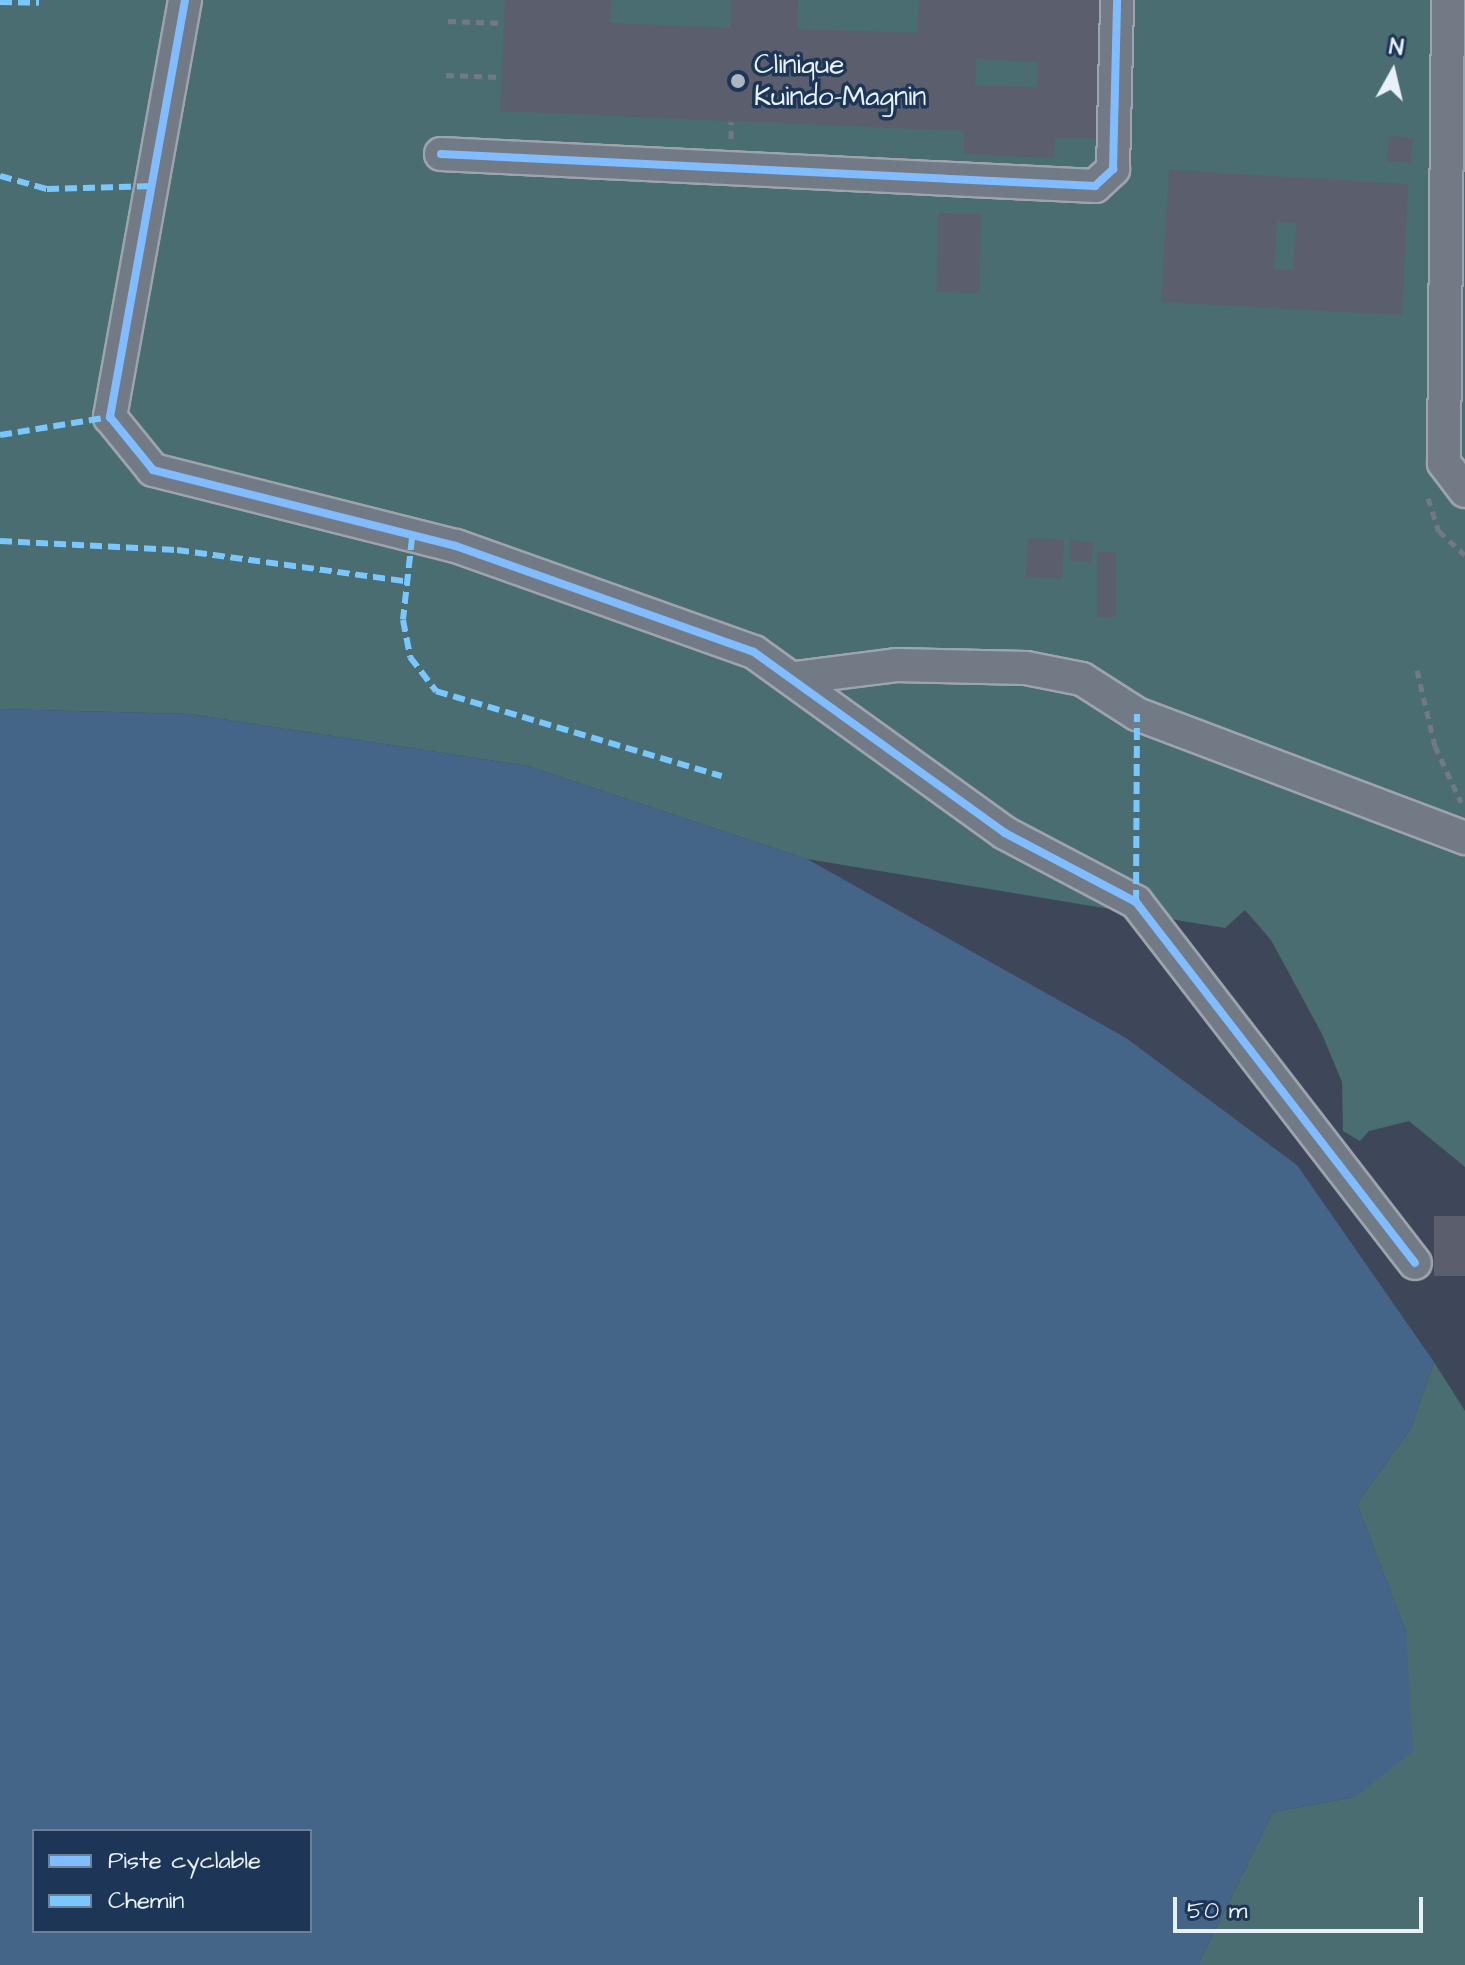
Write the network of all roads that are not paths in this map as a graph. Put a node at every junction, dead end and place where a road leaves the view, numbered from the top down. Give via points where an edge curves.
1 (185, 0) edge
2 (1117, 0) edge
3 (1448, 0) edge
4 (441, 154) dead end
5 (1455, 186) edge
6 (1465, 491) edge
7 (795, 678) junction
8 (1465, 838) edge
9 (1415, 1263) dead end

1 - 7 street via 110,417 153,470 456,546 754,652
2 - 4 street via 1113,169 1095,186
3 - 5 street
5 - 6 street via 1444,463
7 - 8 street via 896,665 1026,668 1082,679 1137,714
7 - 9 street via 860,733 1005,833 1136,902

